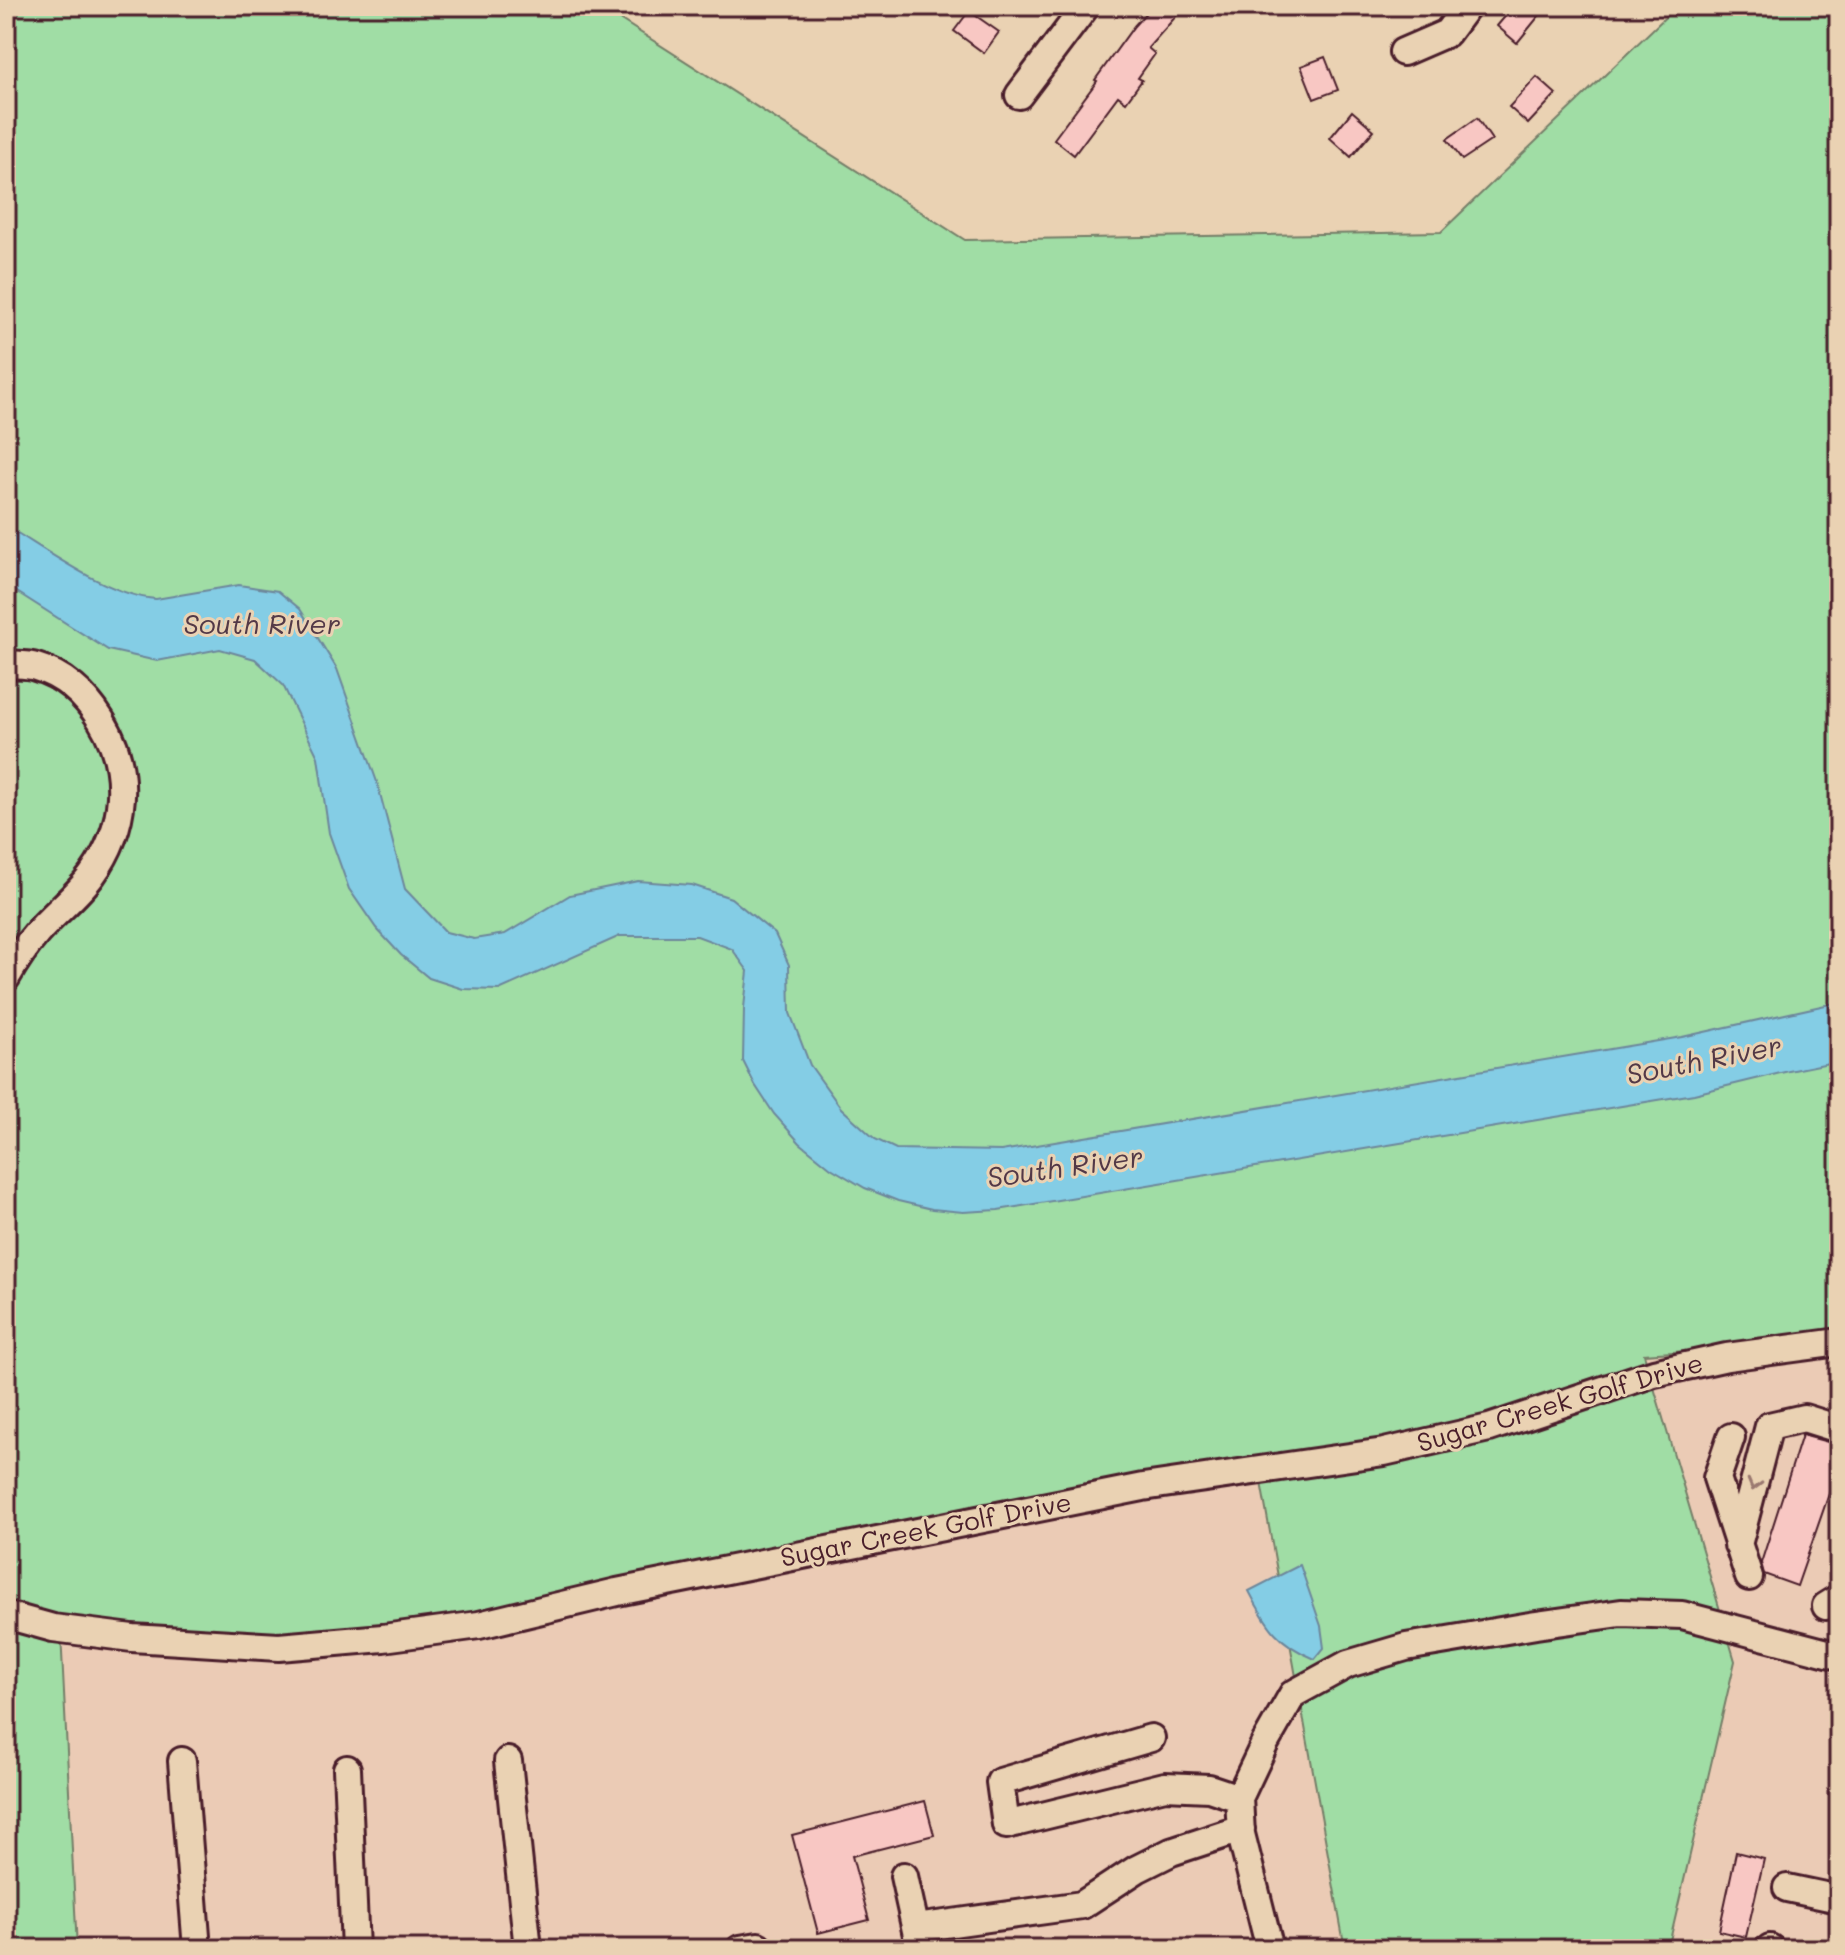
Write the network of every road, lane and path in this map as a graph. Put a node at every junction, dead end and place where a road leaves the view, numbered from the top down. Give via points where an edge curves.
1 (1467, 6) edge
2 (1072, 11) edge
3 (1403, 52) dead end
4 (1019, 95) dead end
5 (6, 664) edge
6 (6, 978) edge
7 (1839, 1342) edge
8 (1839, 1429) edge
9 (1731, 1437) dead end
10 (1738, 1545) junction
11 (1749, 1577) dead end
12 (6, 1615) edge
13 (1839, 1656) edge
14 (1151, 1738) dead end
15 (182, 1761) dead end
16 (508, 1761) dead end
17 (347, 1769) dead end
18 (1239, 1798) junction
19 (1241, 1829) junction
20 (904, 1876) dead end
21 (1787, 1888) dead end
22 (1839, 1899) edge
23 (918, 1939) edge
24 (197, 1949) edge
25 (355, 1949) edge
26 (528, 1949) edge
27 (740, 1949) edge
28 (758, 1949) edge
29 (1270, 1949) edge

1 - 3 street via 1447,33
2 - 4 street
5 - 6 street via 36,666 64,679 90,703 108,732 123,792 112,838 91,877 37,932
7 - 12 street, Sugar Creek Golf Drive via 1654,1373 1489,1428 1384,1452 1143,1487 617,1592 479,1625 279,1647 132,1638 53,1628
8 -> 10 street via 1804,1418 1769,1426
9 - 10 street via 1717,1478
10 - 11 street
13 - 18 street via 1682,1615 1621,1613 1406,1647 1348,1664 1293,1694
14 - 18 street via 1000,1782 1006,1825 1165,1786 1209,1788
15 - 24 street
16 - 26 street
17 - 25 street
18 - 19 street
19 - 23 street via 1171,1852 1082,1905
19 - 29 street
20 - 23 street
21 - 22 street
27 - 28 street

